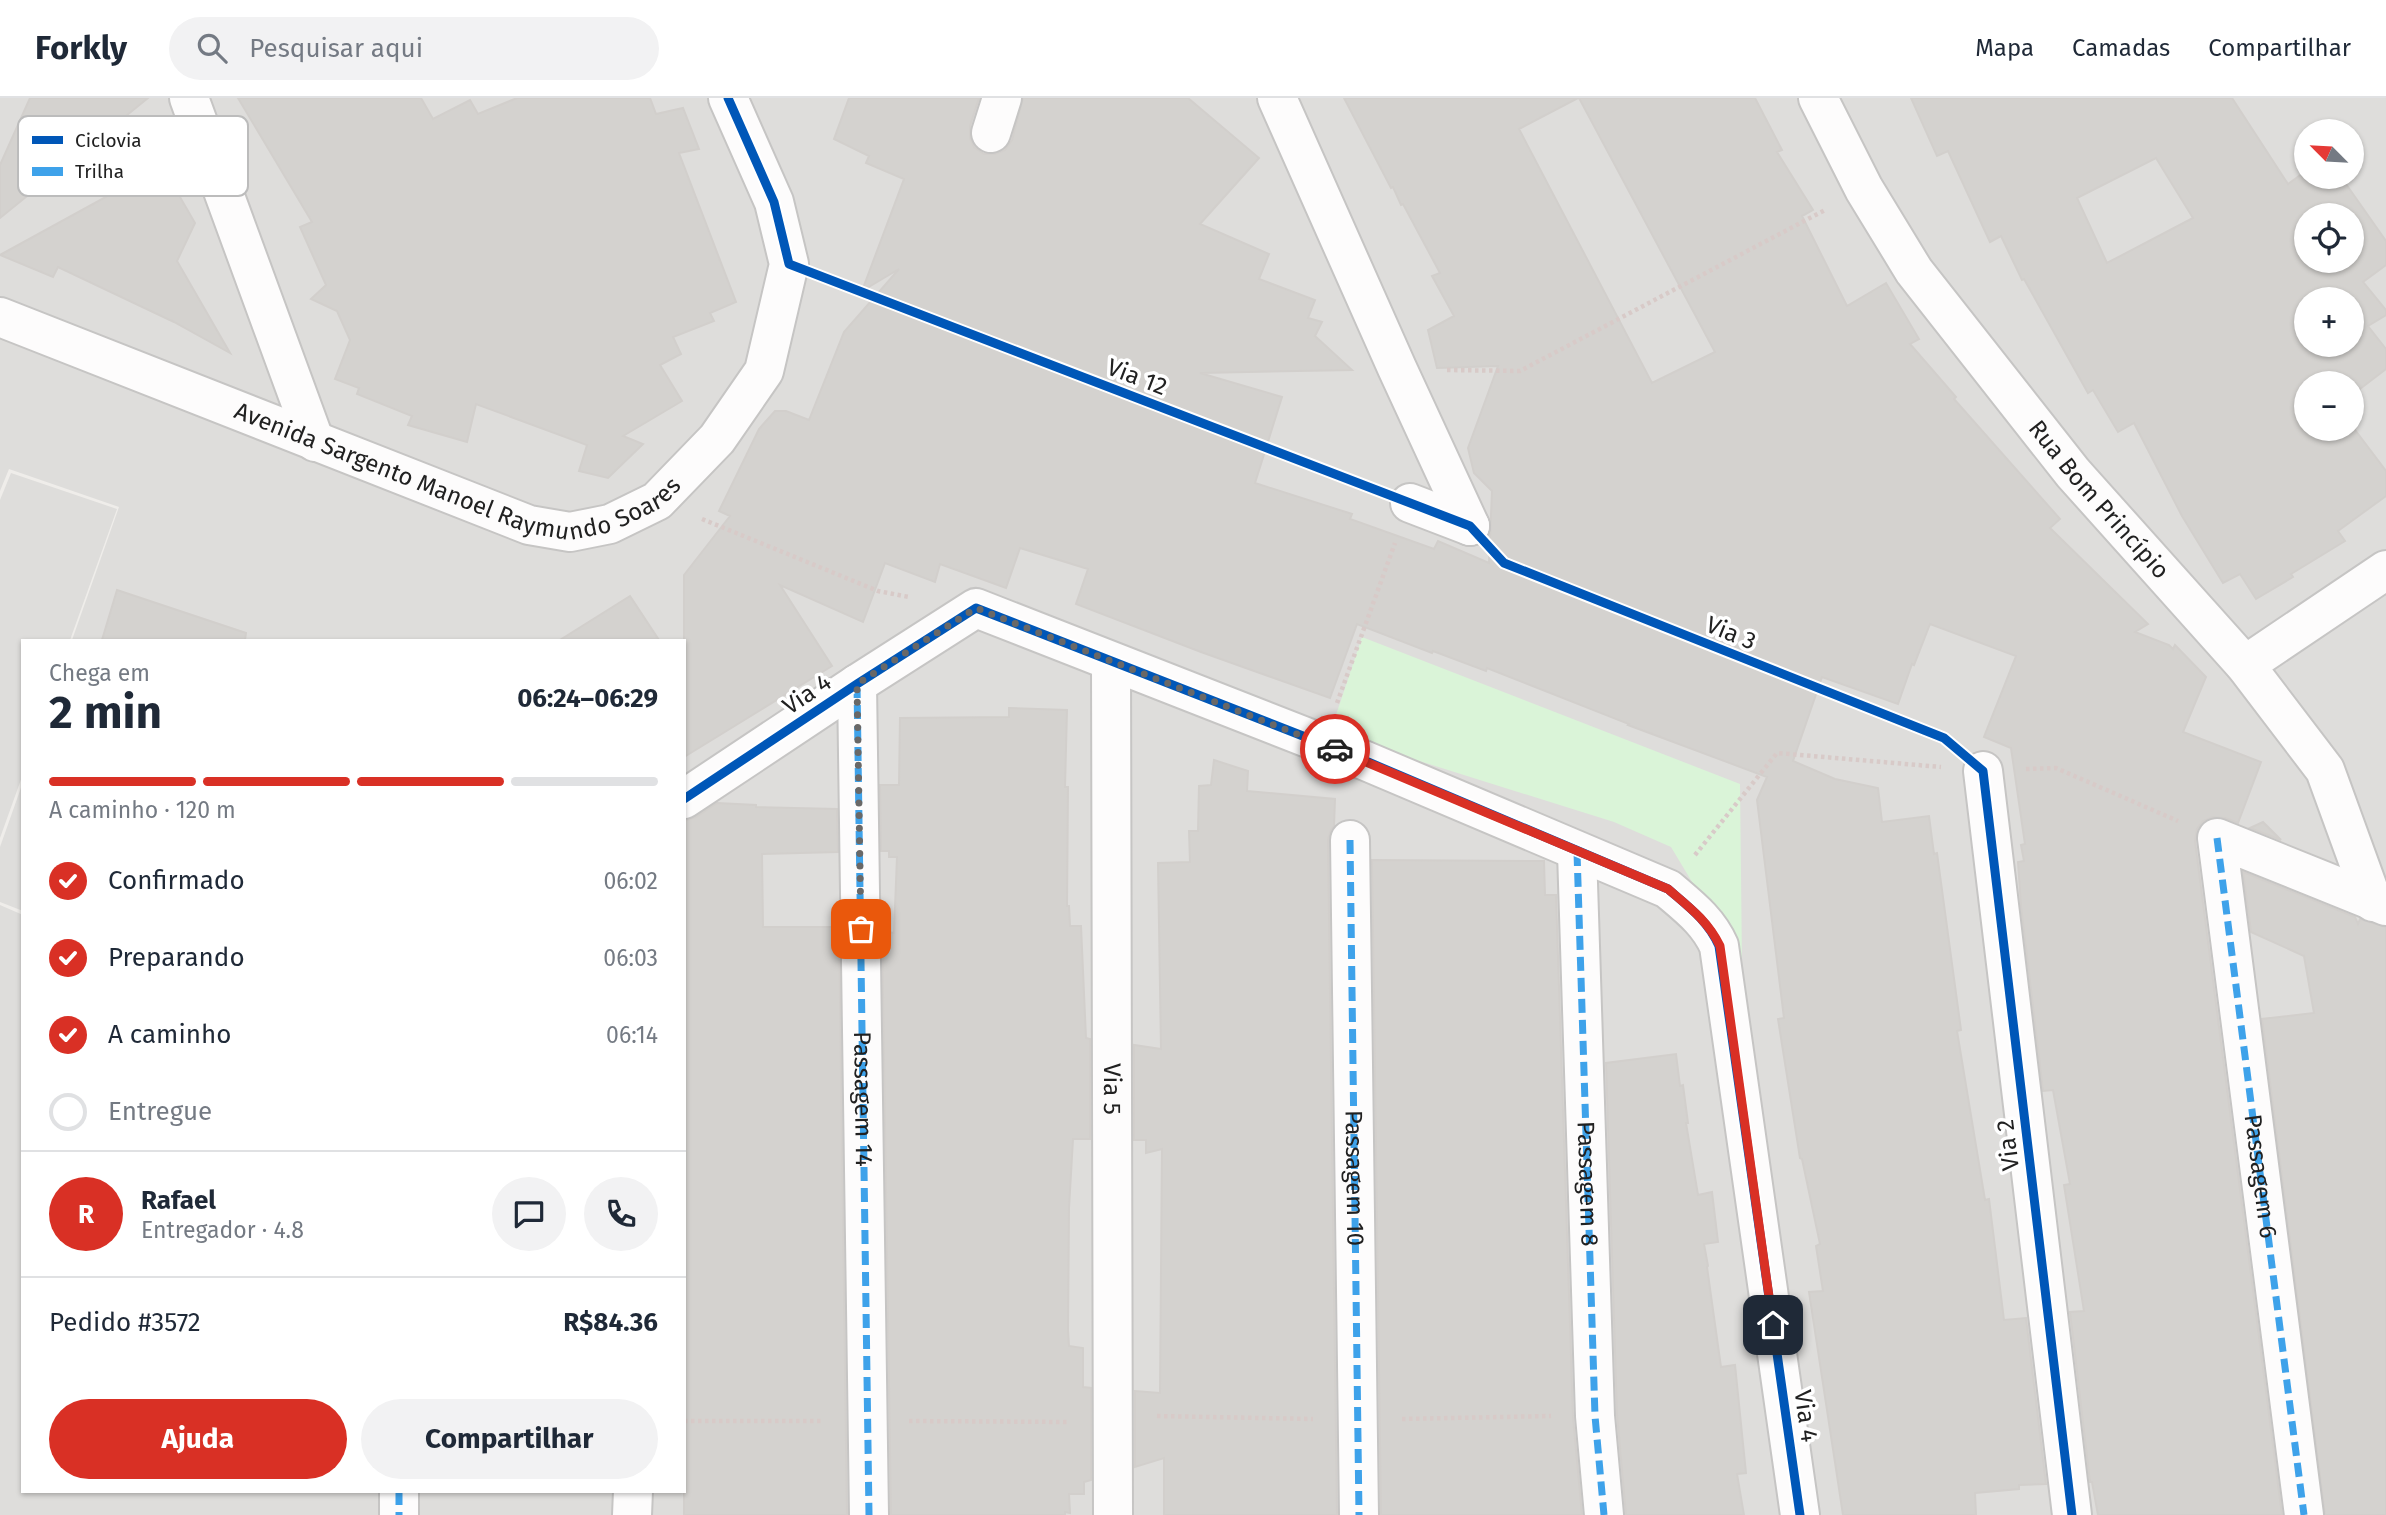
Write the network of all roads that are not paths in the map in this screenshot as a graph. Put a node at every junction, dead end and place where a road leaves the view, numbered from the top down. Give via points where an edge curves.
1 (189, 98) edge
2 (728, 98) edge
3 (1277, 98) edge
4 (1818, 98) edge
5 (196, 116) edge
6 (225, 196) edge
7 (0, 317) edge
8 (315, 442) junction
9 (1410, 503) road end
10 (2386, 570) edge
11 (1111, 662) junction
12 (2245, 665) junction
13 (857, 684) junction
14 (1983, 771) road end
15 (686, 798) edge
16 (1350, 840) dead end
17 (1577, 852) junction
18 (2379, 904) edge
19 (399, 1493) edge
20 (633, 1493) edge
21 (399, 1515) edge
22 (632, 1515) edge
23 (869, 1515) edge
24 (1113, 1515) edge
25 (1359, 1515) edge
26 (1604, 1515) edge
27 (1800, 1515) edge
28 (2072, 1515) edge
29 (2304, 1515) edge

1 - 5 street
2 - 8 street, Avenida Sargento Manoel Raymundo Soares via 774,202 789,264 765,371 717,439 657,500 610,524 570,531 529,525
3 - 9 street via 1470,526
4 - 12 street, Rua Bom Princípio via 1864,190 1914,271 2073,474
6 - 8 street
7 - 8 street, Avenida Sargento Manoel Raymundo Soares
10 - 12 street
11 - 13 street, Via 4 via 976,608
11 - 17 street, Via 4
11 - 24 street, Via 5
12 - 18 street, Rua Bom Princípio via 2326,770
13 - 15 street, Via 4
13 - 23 street, Passagem 14
14 - 28 street, Via 2
16 - 25 street, Passagem 10
17 - 26 street, Passagem 8 via 1595,1416
17 - 27 street, Via 4 via 1668,889 1700,916 1720,946
18 - 29 street, Passagem 6 via 2217,838
19 - 21 street
20 - 22 street

